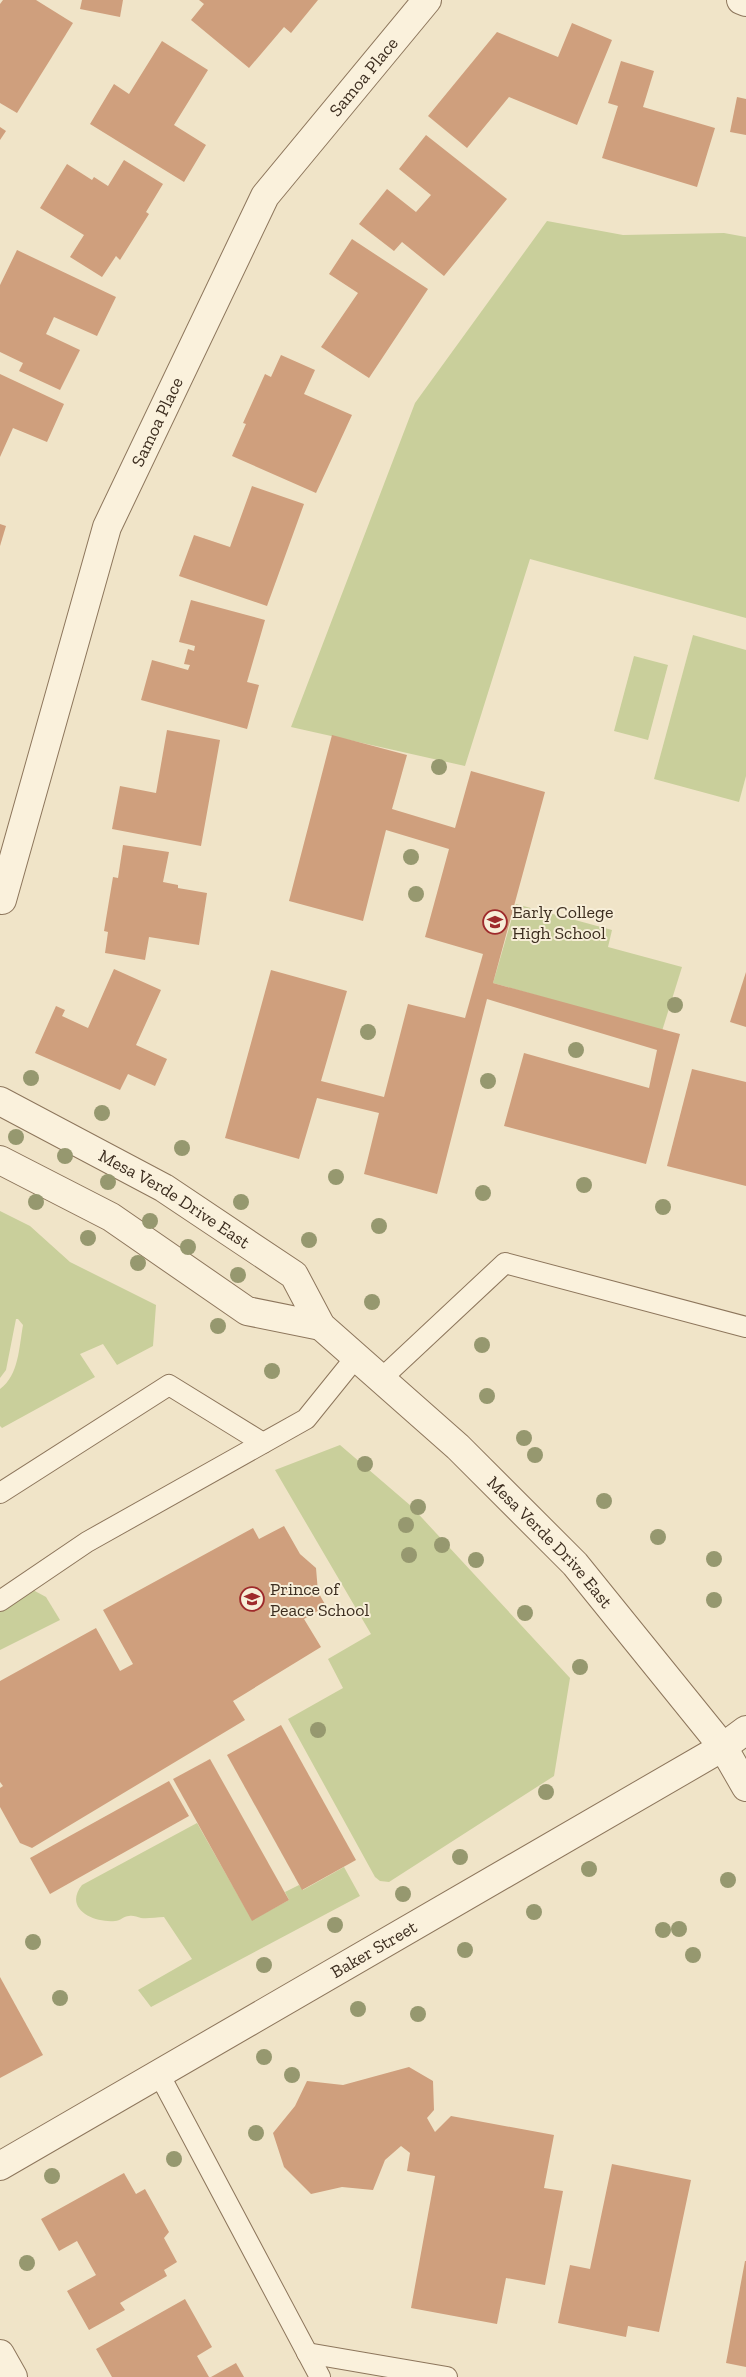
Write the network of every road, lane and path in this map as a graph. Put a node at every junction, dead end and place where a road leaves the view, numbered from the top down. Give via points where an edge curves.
1 (426, 0) edge
2 (741, 0) edge
3 (746, 2) edge
4 (2, 900) dead end
5 (0, 1101) edge
6 (0, 1160) edge
7 (321, 1326) junction
8 (746, 1327) edge
9 (356, 1357) junction
10 (381, 1379) junction
11 (263, 1443) junction
12 (0, 1493) edge
13 (0, 1601) edge
14 (746, 1730) edge
15 (723, 1747) junction
16 (746, 1787) edge
17 (159, 2074) junction
18 (0, 2166) edge
19 (306, 2353) junction
20 (0, 2354) edge
21 (13, 2377) edge
22 (320, 2377) edge
23 (447, 2377) edge

1 - 4 street, Samoa Place via 265,196 107,527
2 - 3 street
5 - 7 street, Mesa Verde Drive East via 164,1188 294,1275
6 - 7 street via 111,1217 247,1311
7 - 9 street, Mesa Verde Drive East
8 - 10 lane via 505,1263
9 - 10 street, Mesa Verde Drive East
9 - 11 lane via 306,1419
10 - 15 street, Mesa Verde Drive East via 458,1447 575,1564
11 - 12 lane via 169,1385
11 - 13 lane via 87,1542
14 - 15 street, Baker Street
15 - 16 street, Mesa Verde Drive East
15 - 17 street, Baker Street
17 - 18 street, Baker Street
17 - 19 lane
19 - 22 lane
19 - 23 lane
20 - 21 street

